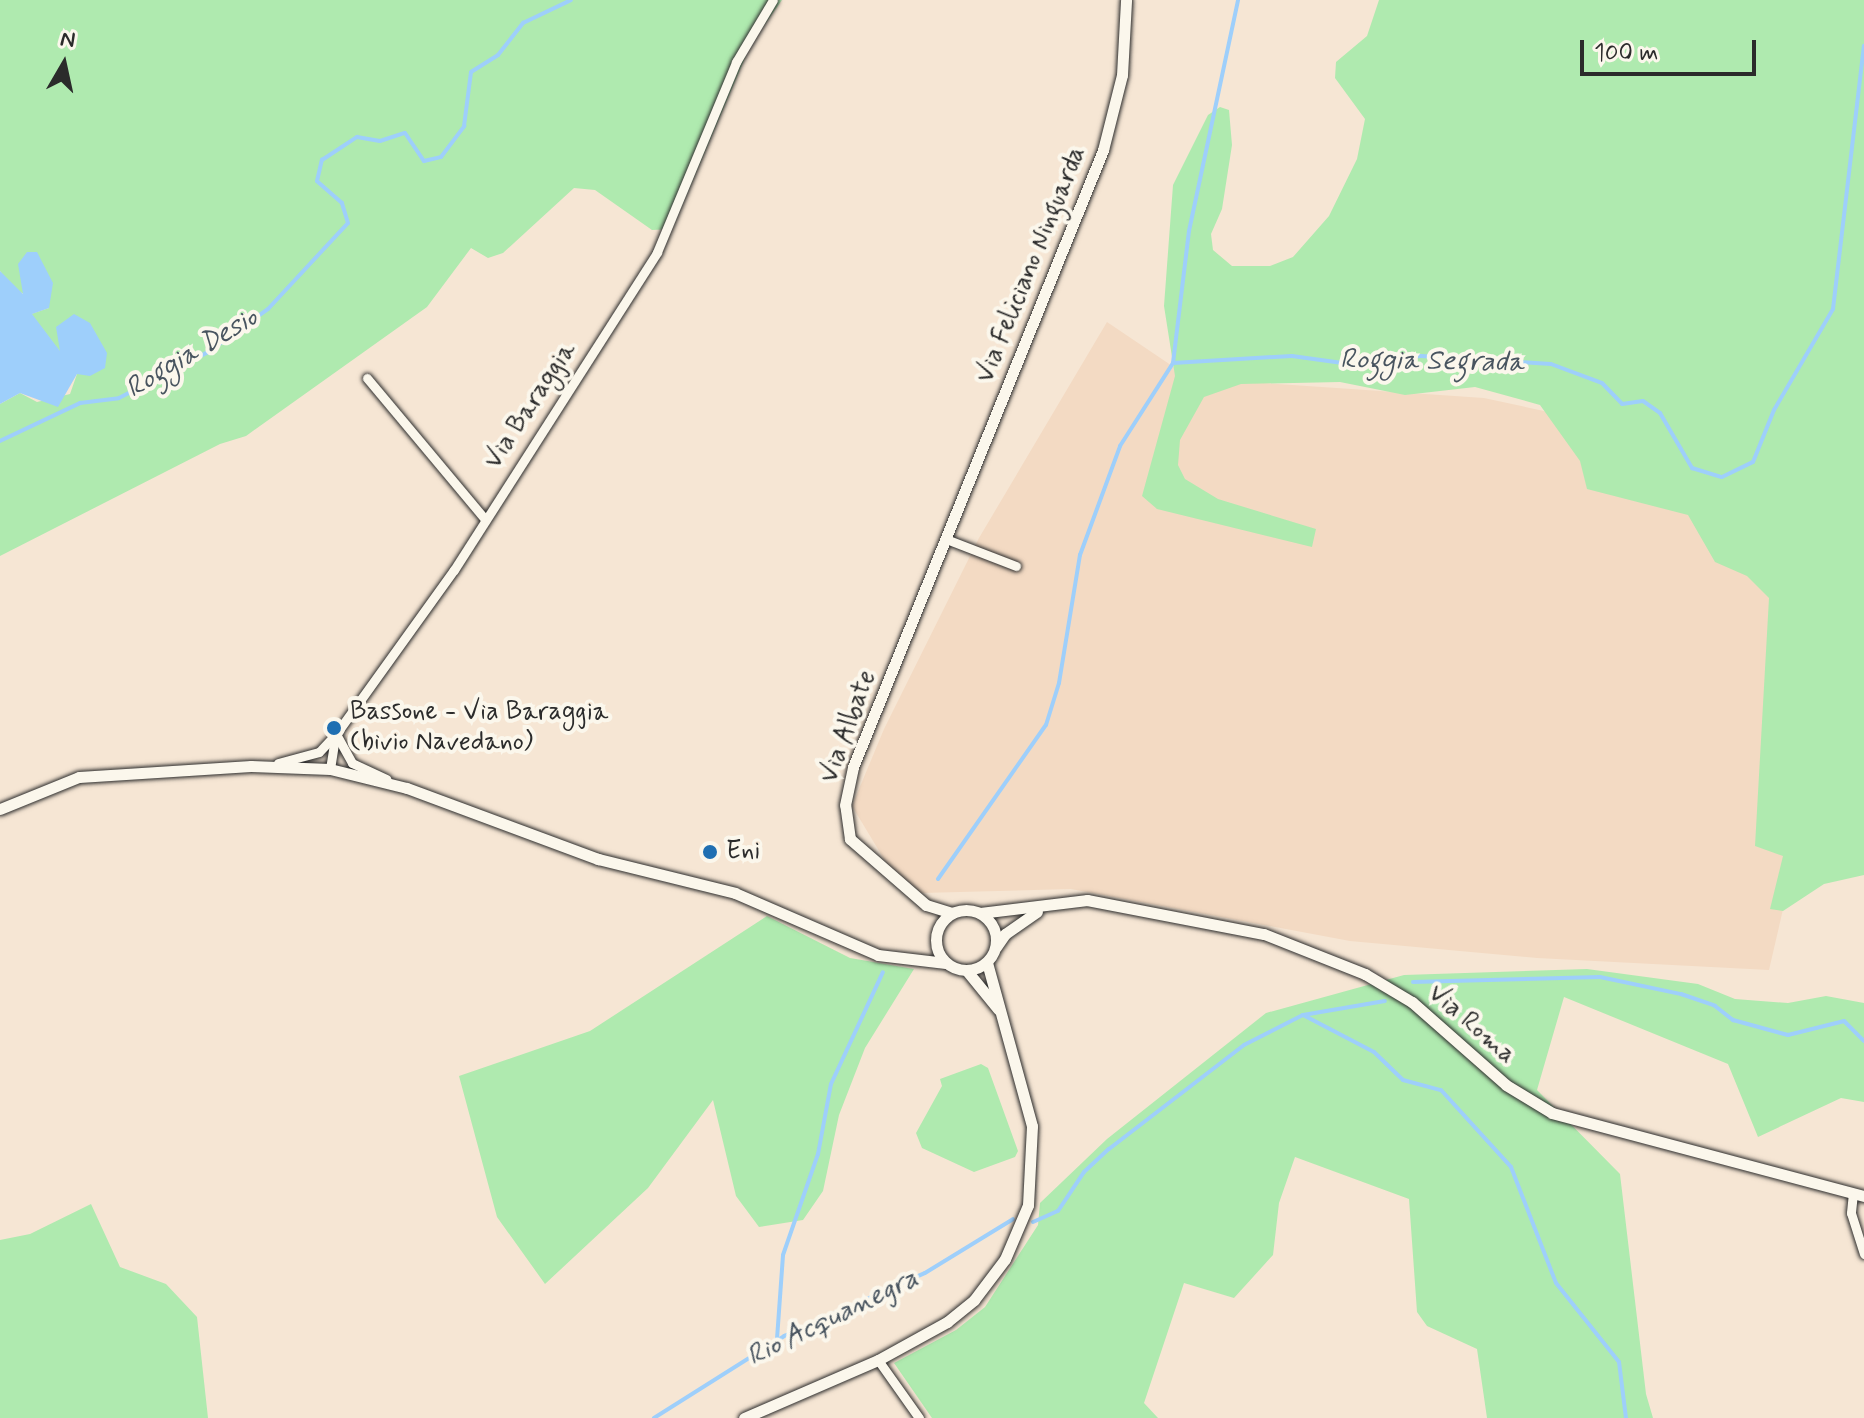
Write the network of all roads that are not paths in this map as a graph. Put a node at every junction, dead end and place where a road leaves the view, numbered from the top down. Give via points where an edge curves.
1 (773, 0) edge
2 (1126, 0) edge
3 (367, 378) dead end
4 (484, 518) junction
5 (946, 539) junction
6 (1016, 566) dead end
7 (336, 734) junction
8 (251, 766) junction
9 (330, 769) junction
10 (404, 787) junction
11 (0, 809) edge
12 (926, 905) junction
13 (1048, 906) junction
14 (952, 913) junction
15 (980, 913) junction
16 (937, 931) junction
17 (996, 948) junction
18 (905, 958) junction
19 (946, 963) junction
20 (987, 963) junction
21 (967, 971) junction
22 (1001, 1013) junction
23 (1859, 1194) edge
24 (1864, 1254) edge
25 (878, 1360) junction
26 (744, 1418) edge
27 (919, 1418) edge

1 - 4 street, Via Baraggia via 736,62 657,252
2 - 5 street, Via Feliciano Ninguarda via 1122,75 1103,150
3 - 4 street
4 - 7 street, Via Baraggia via 454,570
5 - 6 street
5 - 12 street, Via Albate via 853,767 845,805 850,839
7 - 8 street, Via Baraggia via 304,760
7 - 9 street
7 - 10 street via 352,763
8 - 9 street, Via Baraggia
8 - 11 street, Via Baraggia via 79,777
9 - 10 street, Via Baraggia
10 - 18 street, Via Baraggia via 598,859 735,893 854,947
12 - 14 street, Via Albate
12 - 16 street, Via Albate
13 - 15 street, Via Roma
13 - 17 street via 1005,934
13 - 23 street, Via Roma via 1109,903 1244,927 1285,941 1365,974 1412,1002 1506,1085 1552,1113
14 - 15 street
14 - 16 street
15 - 17 street via 994,928
16 - 18 street via 925,950
16 - 19 street
17 - 20 street
18 - 19 street, Via Baraggia
19 - 21 street
20 - 21 street
20 - 22 street
21 - 22 street
22 - 25 street via 1032,1126 1032,1178 1020,1231 974,1300 947,1322
23 - 24 street via 1851,1213
25 - 26 street
25 - 27 street

